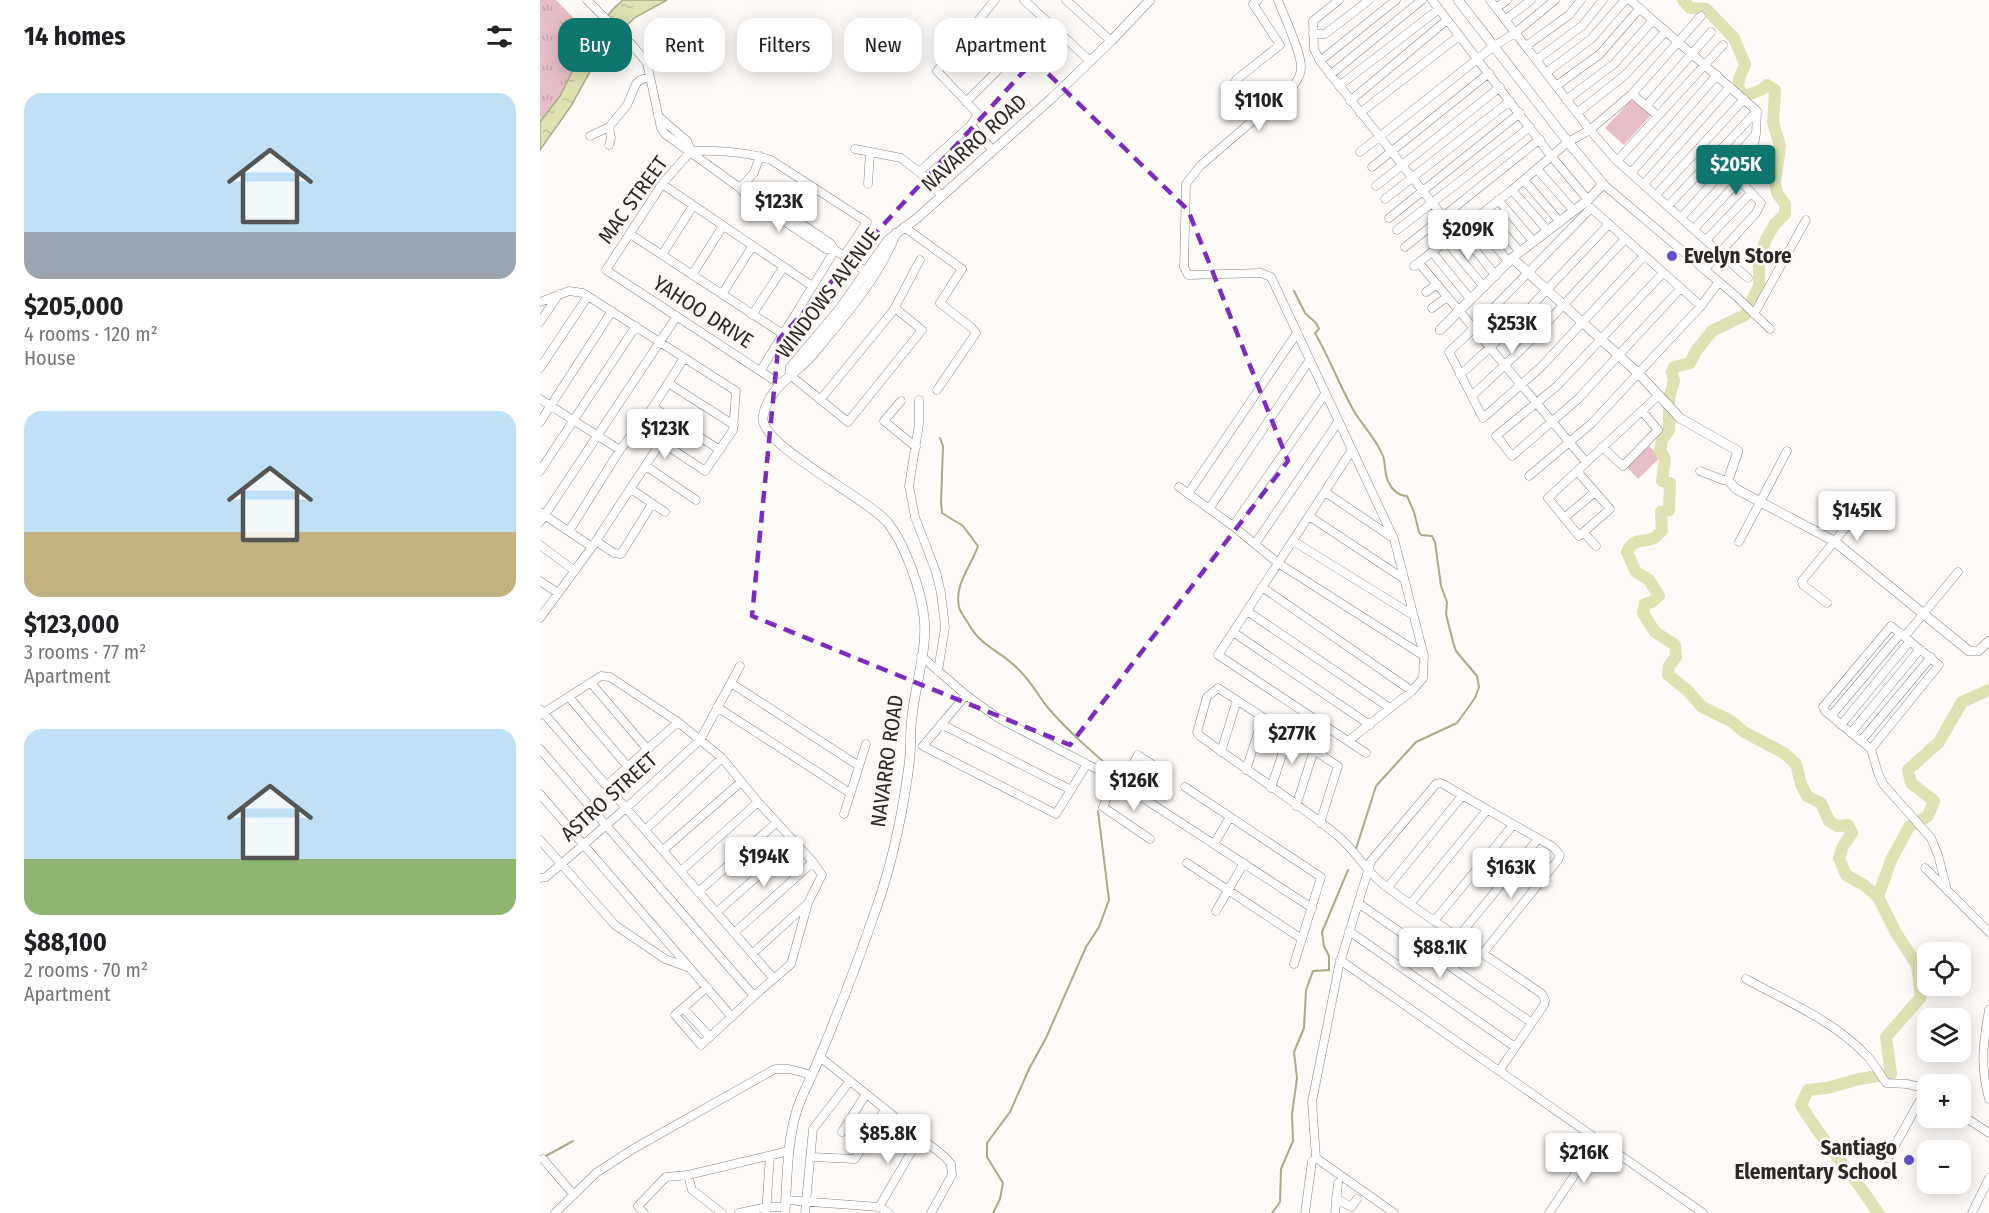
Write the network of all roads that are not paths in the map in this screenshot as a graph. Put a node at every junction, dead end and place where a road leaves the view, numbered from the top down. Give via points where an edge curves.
1 (995, 0) edge
2 (1024, 0) edge
3 (1066, 0) edge
4 (1149, 0) edge
5 (1258, 0) edge
6 (1278, 0) edge
7 (1369, 0) edge
8 (1396, 0) edge
9 (1422, 0) edge
10 (1431, 0) edge
11 (1458, 0) edge
12 (1490, 0) edge
13 (1507, 0) edge
14 (1531, 0) edge
15 (1555, 0) edge
16 (1581, 0) edge
17 (1603, 0) edge
18 (1625, 0) edge
19 (1630, 0) edge
20 (590, 1) edge
21 (1336, 1) edge
22 (1496, 8) junction
23 (1640, 8) junction
24 (1438, 9) junction
25 (1701, 16) dead end
26 (1044, 18) edge
27 (1447, 20) junction
28 (1505, 20) junction
29 (1653, 20) junction
30 (1666, 31) junction
31 (1515, 33) junction
32 (1711, 33) dead end
33 (1313, 34) junction
34 (1459, 36) junction
35 (1067, 39) edge
36 (1111, 40) junction
37 (1678, 43) junction
38 (1723, 45) dead end
39 (1494, 46) junction
40 (1526, 46) junction
41 (1693, 55) junction
42 (1090, 60) junction
43 (1478, 60) junction
44 (1536, 60) junction
45 (1320, 61) junction
46 (1705, 65) junction
47 (996, 72) edge
48 (1488, 73) junction
49 (1546, 73) junction
50 (1330, 75) junction
51 (1717, 75) junction
52 (650, 77) junction
53 (1236, 80) dead end
54 (1339, 86) junction
55 (1556, 86) junction
56 (1500, 87) junction
57 (1730, 87) junction
58 (1632, 94) junction
59 (1566, 99) junction
60 (1744, 99) junction
61 (1350, 101) junction
62 (1510, 101) junction
63 (966, 102) junction
64 (1646, 106) junction
65 (1757, 111) junction
66 (1360, 113) junction
67 (1520, 113) junction
68 (1577, 113) junction
69 (1658, 116) junction
70 (971, 126) junction
71 (609, 127) junction
72 (1530, 127) junction
73 (1590, 130) junction
74 (590, 136) dead end
75 (1378, 137) junction
76 (1540, 139) junction
77 (1568, 142) junction
78 (609, 145) dead end
79 (1750, 148) junction
80 (855, 149) dead end
81 (691, 151) junction
82 (993, 151) junction
83 (870, 152) junction
84 (1360, 152) dead end
85 (1392, 152) junction
86 (760, 156) junction
87 (1552, 156) junction
88 (1617, 161) junction
89 (1401, 165) junction
90 (1372, 167) dead end
91 (1750, 168) junction
92 (1538, 169) junction
93 (919, 172) junction
94 (1631, 173) junction
95 (1412, 178) junction
96 (1524, 180) junction
97 (662, 184) junction
98 (868, 184) dead end
99 (1603, 184) junction
100 (1644, 184) junction
101 (1376, 186) dead end
102 (740, 188) junction
103 (1512, 190) junction
104 (1421, 191) junction
105 (1751, 193) junction
106 (1656, 195) junction
107 (942, 196) junction
108 (1385, 199) dead end
109 (1498, 200) junction
110 (1588, 200) junction
111 (1431, 204) junction
112 (693, 206) junction
113 (1668, 206) junction
114 (1485, 211) junction
115 (1574, 211) junction
116 (1443, 217) junction
117 (1389, 218) dead end
118 (1681, 218) junction
119 (1473, 220) junction
120 (1806, 220) dead end
121 (1560, 222) junction
122 (1609, 224) junction
123 (723, 226) junction
124 (1694, 229) junction
125 (900, 230) junction
126 (1397, 230) dead end
127 (1548, 231) junction
128 (1458, 232) junction
129 (630, 234) junction
130 (1626, 239) junction
131 (1706, 240) junction
132 (1446, 241) junction
133 (1534, 242) junction
134 (752, 247) junction
135 (1405, 247) dead end
136 (835, 250) junction
137 (1432, 252) junction
138 (1720, 252) junction
139 (662, 255) junction
140 (844, 256) junction
141 (1644, 256) junction
142 (1514, 257) junction
143 (920, 260) dead end
144 (783, 268) junction
145 (606, 270) joint
146 (1704, 270) junction
147 (1528, 273) junction
148 (1663, 273) junction
149 (869, 274) junction
150 (692, 275) junction
151 (1496, 276) junction
152 (1748, 278) dead end
153 (1718, 282) junction
154 (1437, 284) junction
155 (812, 286) junction
156 (1484, 287) junction
157 (1681, 288) junction
158 (1546, 290) junction
159 (1426, 292) dead end
160 (559, 294) junction
161 (722, 294) junction
162 (588, 296) junction
163 (1447, 297) junction
164 (1471, 300) junction
165 (540, 302) edge
166 (1564, 305) junction
167 (1701, 306) junction
168 (895, 308) junction
169 (1432, 308) dead end
170 (612, 312) junction
171 (1459, 313) junction
172 (1754, 314) junction
173 (753, 315) junction
174 (677, 316) junction
175 (540, 322) edge
176 (1582, 322) junction
177 (636, 326) junction
178 (1770, 329) dead end
179 (1440, 330) dead end
180 (1473, 330) junction
181 (1297, 333) junction
182 (783, 334) junction
183 (1600, 339) junction
184 (660, 342) junction
185 (1489, 347) junction
186 (1619, 356) junction
187 (684, 358) junction
188 (1310, 361) junction
189 (1505, 366) junction
190 (540, 368) edge
191 (761, 370) junction
192 (1638, 373) junction
193 (790, 375) junction
194 (1460, 375) junction
195 (668, 383) junction
196 (780, 384) junction
197 (1520, 384) junction
198 (937, 390) dead end
199 (1325, 394) junction
200 (1472, 396) junction
201 (540, 399) edge
202 (1662, 399) junction
203 (820, 400) junction
204 (919, 400) dead end
205 (901, 401) dead end
206 (1537, 403) junction
207 (551, 405) junction
208 (653, 407) junction
209 (1642, 411) junction
210 (574, 420) junction
211 (540, 422) edge
212 (1338, 422) junction
213 (1552, 422) junction
214 (734, 424) junction
215 (639, 427) junction
216 (599, 436) junction
217 (661, 442) junction
218 (1570, 442) junction
219 (916, 447) junction
220 (1602, 447) junction
221 (621, 450) junction
222 (720, 450) junction
223 (1352, 450) junction
224 (1787, 452) dead end
225 (1587, 462) junction
226 (646, 466) junction
227 (540, 471) edge
228 (1577, 471) junction
229 (1700, 471) dead end
230 (1529, 476) dead end
231 (1728, 480) junction
232 (1179, 488) dead end
233 (631, 489) junction
234 (1325, 492) junction
235 (1595, 492) junction
236 (1188, 494) junction
237 (696, 500) dead end
238 (1760, 502) junction
239 (652, 504) junction
240 (1864, 505) dead end
241 (1209, 509) junction
242 (665, 512) dead end
243 (542, 516) edge
244 (1309, 516) junction
245 (1564, 518) junction
246 (1233, 526) junction
247 (569, 531) junction
248 (1584, 533) junction
249 (1394, 538) junction
250 (1293, 541) junction
251 (1834, 541) junction
252 (1739, 542) dead end
253 (540, 544) edge
254 (594, 544) junction
255 (1255, 544) junction
256 (1596, 546) dead end
257 (1278, 563) junction
258 (574, 571) junction
259 (1958, 572) dead end
260 (1404, 579) junction
261 (540, 581) edge
262 (1262, 587) junction
263 (558, 593) junction
264 (1827, 603) dead end
265 (1247, 611) junction
266 (1923, 614) junction
267 (541, 615) edge
268 (1413, 615) junction
269 (1233, 632) junction
270 (1905, 636) junction
271 (1989, 641) edge
272 (1920, 649) junction
273 (921, 656) junction
274 (1424, 656) junction
275 (1931, 657) junction
276 (740, 666) dead end
277 (938, 671) junction
278 (591, 683) junction
279 (731, 683) junction
280 (1412, 691) junction
281 (966, 695) junction
282 (568, 697) junction
283 (1238, 700) junction
284 (717, 707) junction
285 (1390, 708) junction
286 (541, 712) edge
287 (1832, 716) junction
288 (1263, 717) junction
289 (678, 722) junction
290 (941, 724) junction
291 (1370, 725) junction
292 (1841, 725) junction
293 (1851, 733) junction
294 (1289, 734) junction
295 (700, 740) junction
296 (1348, 741) junction
297 (1861, 741) junction
298 (866, 744) dead end
299 (540, 749) edge
300 (1871, 749) junction
301 (648, 750) junction
302 (1314, 750) junction
303 (1221, 752) junction
304 (1366, 753) dead end
305 (722, 758) junction
306 (1087, 764) junction
307 (859, 766) junction
308 (628, 767) junction
309 (1246, 770) junction
310 (1164, 772) dead end
311 (1118, 781) junction
312 (741, 782) junction
313 (607, 785) junction
314 (1185, 787) dead end
315 (1271, 788) junction
316 (1071, 790) junction
317 (850, 793) junction
318 (540, 794) edge
319 (1462, 795) junction
320 (758, 802) junction
321 (1296, 806) junction
322 (626, 808) junction
323 (1487, 810) junction
324 (844, 814) dead end
325 (1230, 817) junction
326 (776, 823) junction
327 (1320, 823) junction
328 (1513, 825) junction
329 (606, 826) junction
330 (645, 830) junction
331 (1150, 839) dead end
332 (1538, 839) junction
333 (540, 840) edge
334 (794, 844) junction
335 (1214, 844) junction
336 (584, 845) junction
337 (663, 850) junction
338 (813, 862) junction
339 (1187, 863) dead end
340 (1244, 863) junction
341 (561, 864) junction
342 (1369, 868) junction
343 (1925, 868) dead end
344 (681, 871) junction
345 (540, 878) edge
346 (1388, 887) junction
347 (1228, 890) junction
348 (1947, 890) junction
349 (698, 891) junction
350 (808, 903) junction
351 (1358, 903) junction
352 (1411, 903) junction
353 (1312, 908) junction
354 (1216, 911) dead end
355 (717, 912) junction
356 (1435, 920) junction
357 (1349, 931) junction
358 (1989, 932) edge
359 (735, 933) junction
360 (1459, 936) junction
361 (1302, 939) junction
362 (1483, 953) junction
363 (752, 954) junction
364 (1340, 960) junction
365 (1294, 964) dead end
366 (691, 969) junction
367 (774, 979) junction
368 (1746, 979) dead end
369 (707, 987) junction
370 (754, 996) junction
371 (1989, 1010) edge
372 (732, 1017) junction
373 (1532, 1023) junction
374 (1515, 1047) junction
375 (820, 1057) junction
376 (1499, 1071) junction
377 (812, 1075) junction
378 (850, 1082) junction
379 (1917, 1086) edge
380 (866, 1094) junction
381 (1989, 1099) edge
382 (1917, 1106) edge
383 (885, 1109) junction
384 (1971, 1121) edge
385 (842, 1132) dead end
386 (1989, 1133) edge
387 (920, 1137) junction
388 (1598, 1140) junction
389 (789, 1151) junction
390 (770, 1156) junction
391 (811, 1157) junction
392 (1888, 1158) dead end
393 (543, 1160) dead end
394 (1312, 1161) dead end
395 (688, 1175) junction
396 (1989, 1178) edge
397 (1338, 1183) dead end
398 (574, 1195) junction
399 (1336, 1198) junction
400 (1358, 1199) dead end
401 (806, 1201) junction
402 (785, 1206) edge
403 (879, 1207) junction
404 (766, 1210) edge
405 (555, 1213) edge
406 (644, 1213) edge
407 (722, 1213) edge
408 (739, 1213) edge
409 (805, 1213) edge
410 (889, 1213) edge
411 (931, 1213) edge
412 (1305, 1213) edge
413 (1335, 1213) edge
414 (1394, 1213) edge
415 (1549, 1213) edge
416 (1703, 1213) edge
417 (1972, 1213) edge

1 - 63 street via 937,71
2 - 26 street
3 - 36 street
4 - 36 street, NAVARRO ROAD
5 - 53 street via 1253,4 1280,45
6 - 181 street via 1298,54 1300,75 1294,85 1200,166 1186,184 1184,267 1188,274 1261,273 1271,278
7 - 33 street via 1325,34
8 - 45 street
9 - 50 street
10 - 24 street
11 - 39 street
12 - 22 street
13 - 22 street
14 - 28 street
15 - 31 street
16 - 40 street via 1569,15
17 - 44 street via 1582,26
18 - 49 street via 1591,39
19 - 23 street
20 - 52 street via 647,63
21 - 33 street via 1313,21
22 - 28 street
23 - 29 street
23 - 55 street via 1600,54
24 - 27 street
24 - 54 street
25 - 37 street
27 - 34 street
27 - 61 street
28 - 31 street
29 - 30 street
29 - 59 street via 1614,64
30 - 37 street
30 - 68 street via 1625,75
31 - 39 street
31 - 40 street
32 - 41 street
33 - 45 street
34 - 43 street
34 - 66 street
35 - 42 street
36 - 42 street, NAVARRO ROAD
37 - 41 street
37 - 58 street
38 - 46 street
39 - 43 street
39 - 77 street
40 - 44 street
41 - 46 street
41 - 64 street
42 - 82 street, NAVARRO ROAD
43 - 48 street
43 - 75 street
44 - 49 street
45 - 50 street
46 - 51 street
46 - 69 street
47 - 63 street
48 - 56 street
48 - 85 street
49 - 55 street
50 - 54 street
51 - 57 street
51 - 94 street
52 - 71 street via 636,84 627,105
52 - 81 street via 661,128
54 - 61 street
55 - 59 street
56 - 62 street
56 - 89 street
57 - 60 street
57 - 100 street
58 - 64 street
58 - 73 street
59 - 68 street
60 - 65 street
60 - 106 street
61 - 66 street
62 - 67 street
62 - 95 street
63 - 70 street via 979,115
64 - 69 street
65 - 79 street via 1757,134
65 - 113 street
66 - 75 street
67 - 72 street
67 - 104 street
68 - 73 street
69 - 88 street
70 - 82 street
70 - 93 street
71 - 74 street
71 - 78 street
72 - 76 street
72 - 111 street
73 - 77 street
73 - 88 street
75 - 84 street
75 - 85 street
76 - 87 street
76 - 116 street
77 - 87 street
77 - 99 street
79 - 91 street
79 - 118 street
80 - 83 street
81 - 86 street
81 - 97 street, MAC STREET
81 - 102 street
82 - 107 street, NAVARRO ROAD
83 - 93 street via 901,158
83 - 98 street
85 - 89 street
85 - 90 street
86 - 102 street via 754,173
86 - 140 street via 867,222
87 - 92 street
87 - 110 street
88 - 94 street
89 - 95 street
89 - 101 street
91 - 105 street via 1744,185
91 - 124 street
92 - 96 street
92 - 115 street
93 - 107 street
94 - 100 street
95 - 104 street
95 - 108 street
96 - 103 street
96 - 121 street
97 - 112 street
97 - 129 street, MAC STREET
99 - 110 street
99 - 146 street
100 - 106 street
102 - 136 street via 746,196 826,249
103 - 109 street
103 - 127 street
104 - 111 street
104 - 117 street
105 - 131 street
105 - 138 street via 1761,203 1756,213
106 - 113 street
107 - 125 street, NAVARRO ROAD
109 - 114 street
109 - 133 street
110 - 115 street
111 - 116 street
111 - 126 street
112 - 123 street
112 - 139 street
113 - 118 street
114 - 119 street
114 - 142 street
115 - 121 street
116 - 128 street
116 - 135 street
118 - 124 street
119 - 128 street
119 - 142 street
120 - 172 street
121 - 127 street
122 - 130 street
122 - 147 street via 1591,208
122 - 158 street
123 - 134 street
123 - 150 street
124 - 131 street
125 - 149 street, WINDOWS AVENUE via 888,240
125 - 198 street via 962,269 940,303 975,333
127 - 133 street
128 - 132 street
128 - 151 street
129 - 139 street
129 - 145 street, MAC STREET
130 - 141 street
130 - 166 street
131 - 138 street
132 - 137 street
132 - 156 street
133 - 142 street
134 - 144 street
134 - 161 street
136 - 140 street
136 - 155 street
137 - 154 street via 1416,264
137 - 164 street
138 - 146 street
138 - 152 street
139 - 150 street
140 - 149 street
141 - 148 street
141 - 176 street
142 - 147 street
142 - 151 street
143 - 168 street
144 - 155 street
144 - 173 street
145 - 174 street, YAHOO DRIVE
146 - 153 street
147 - 158 street
147 - 180 street
148 - 157 street
148 - 183 street
149 - 193 street, WINDOWS AVENUE via 790,368
150 - 161 street
151 - 156 street
153 - 167 street
153 - 172 street
154 - 159 street
154 - 163 street
155 - 182 street
156 - 164 street
157 - 167 street
157 - 186 street
158 - 166 street
158 - 185 street
160 - 162 street via 569,291
160 - 165 street
160 - 175 street
161 - 173 street
162 - 170 street
162 - 190 street
163 - 169 street
163 - 171 street
164 - 171 street
166 - 176 street
166 - 189 street
167 - 192 street
168 - 203 street
168 - 203 street via 922,330 920,334 848,422
170 - 177 street
170 - 207 street
171 - 179 street
171 - 180 street
172 - 178 street
173 - 182 street
174 - 184 street
174 - 191 street, YAHOO DRIVE
176 - 183 street
176 - 197 street
177 - 184 street
177 - 210 street
180 - 185 street
180 - 194 street via 1449,352
181 - 188 street
181 - 236 street
182 - 191 street
183 - 186 street
183 - 206 street
184 - 187 street
184 - 216 street
185 - 189 street
185 - 194 street
186 - 192 street
186 - 213 street
187 - 195 street
187 - 214 street via 736,391
188 - 199 street
188 - 241 street
189 - 197 street
189 - 200 street
191 - 196 street, YAHOO DRIVE
192 - 202 street
192 - 218 street via 1592,424
193 - 196 street, NAVARRO ROAD
193 - 203 street
194 - 200 street
195 - 208 street
195 - 214 street
196 - 273 street, NAVARRO ROAD via 763,414 765,428 780,445 888,522 910,567 920,599 924,617
197 - 200 street via 1483,418
197 - 206 street
199 - 212 street
199 - 246 street
201 - 207 street
202 - 209 street
202 - 231 street via 1680,418 1738,451
204 - 219 street
205 - 219 street via 884,421
206 - 213 street
206 - 213 street via 1496,436 1512,456
207 - 210 street
207 - 211 street
208 - 215 street
208 - 222 street
209 - 220 street
209 - 220 street via 1658,430 1623,466
210 - 216 street
210 - 227 street
212 - 223 street
212 - 255 street
213 - 218 street
214 - 222 street
215 - 217 street
215 - 221 street
216 - 221 street
216 - 243 street
217 - 222 street via 705,471
217 - 226 street
218 - 225 street
218 - 230 street
219 - 277 street via 909,486 911,502 936,572 944,610
220 - 225 street
221 - 247 street
223 - 234 street
223 - 249 street
224 - 238 street
225 - 228 street
226 - 233 street
226 - 237 street
228 - 235 street
228 - 245 street via 1548,498
229 - 231 street
231 - 238 street
232 - 236 street
233 - 239 street
233 - 254 street
234 - 244 street
234 - 249 street
235 - 245 street
235 - 248 street via 1610,509
236 - 241 street
238 - 251 street
238 - 252 street
239 - 242 street
239 - 254 street via 621,554
240 - 251 street
241 - 246 street
243 - 247 street
244 - 250 street
244 - 260 street
245 - 248 street via 1579,536
246 - 255 street
247 - 254 street
248 - 256 street
249 - 260 street
250 - 257 street
250 - 268 street
251 - 264 street via 1802,581
251 - 266 street
253 - 258 street
254 - 258 street
255 - 257 street
257 - 262 street
257 - 274 street
258 - 263 street
259 - 266 street
260 - 268 street
261 - 263 street
262 - 265 street
262 - 280 street
263 - 267 street
265 - 269 street
265 - 285 street
266 - 270 street
266 - 271 street via 1970,651 1978,651
268 - 274 street
269 - 291 street
269 - 296 street via 1218,655
270 - 272 street
270 - 287 street
270 - 287 street via 1891,626 1881,636 1824,706
270 - 292 street
272 - 275 street
272 - 293 street
273 - 277 street
273 - 375 street, NAVARRO ROAD via 911,718 910,756 886,879
274 - 280 street via 1424,678
275 - 297 street
275 - 300 street via 1939,666
276 - 279 street
277 - 281 street
278 - 282 street
278 - 289 street via 601,676 610,677
278 - 301 street
279 - 284 street
279 - 307 street
280 - 285 street
281 - 290 street
281 - 306 street via 998,718
282 - 286 street
282 - 308 street
283 - 288 street
283 - 303 street
283 - 303 street via 1218,688 1207,697 1197,732
284 - 295 street
284 - 317 street
285 - 291 street
286 - 313 street
287 - 292 street
288 - 294 street
288 - 309 street
289 - 295 street
289 - 301 street
290 - 316 street
290 - 316 street via 923,746 1056,814
291 - 296 street
292 - 293 street
293 - 297 street
294 - 302 street
294 - 315 street
295 - 305 street
295 - 322 street, ASTRO STREET
296 - 304 street
297 - 300 street
298 - 307 street
299 - 329 street
300 - 348 street via 1883,784 1919,823 1936,849
301 - 308 street
302 - 321 street
302 - 327 street via 1338,766
303 - 309 street
305 - 312 street
305 - 330 street
306 - 311 street
306 - 316 street
307 - 317 street
308 - 313 street
309 - 315 street
310 - 311 street via 1138,755
311 - 331 street via 1103,807
311 - 335 street
312 - 320 street
312 - 337 street
313 - 322 street
314 - 325 street
315 - 321 street
317 - 324 street
318 - 336 street
319 - 323 street
319 - 342 street via 1436,784
319 - 346 street
320 - 326 street
320 - 344 street
321 - 327 street
322 - 329 street, ASTRO STREET
322 - 330 street
323 - 328 street
323 - 352 street
325 - 335 street
325 - 353 street via 1321,877
326 - 334 street
326 - 349 street
327 - 342 street via 1339,836
328 - 332 street
328 - 356 street
329 - 336 street, ASTRO STREET
329 - 370 street
330 - 337 street
332 - 360 street
332 - 362 street via 1558,851 1558,860
333 - 341 street
334 - 338 street
334 - 355 street
335 - 340 street
336 - 341 street, ASTRO STREET
336 - 366 street
337 - 344 street
338 - 350 street via 822,875
338 - 359 street
339 - 347 street
340 - 347 street
340 - 353 street
341 - 345 street, ASTRO STREET
341 - 366 street via 615,925 664,959
342 - 346 street
342 - 351 street
343 - 348 street
344 - 349 street
346 - 352 street
347 - 354 street
347 - 361 street
348 - 358 street
349 - 355 street
350 - 363 street
350 - 367 street via 791,964
351 - 357 street
351 - 373 street
352 - 356 street
353 - 361 street
355 - 359 street
356 - 360 street
357 - 364 street
357 - 374 street
359 - 363 street
360 - 362 street
361 - 365 street
362 - 373 street via 1542,994 1544,1005
363 - 367 street
364 - 376 street
364 - 414 street via 1312,1102 1316,1158
366 - 369 street
367 - 370 street
368 - 379 street via 1820,1019 1864,1052 1886,1083
369 - 372 street
369 - 372 street via 683,1008 710,1037
370 - 372 street
371 - 381 street via 1982,1065
373 - 374 street
374 - 376 street
375 - 377 street, NAVARRO ROAD
375 - 378 street
376 - 388 street
377 - 389 street, NAVARRO ROAD via 796,1113
377 - 398 street via 775,1069 633,1149 596,1173
378 - 380 street
378 - 391 street via 813,1130
380 - 383 street
380 - 385 street
382 - 392 street
383 - 387 street
383 - 391 street via 855,1159
384 - 386 street
387 - 403 street
387 - 411 street via 951,1164 952,1175
388 - 415 street
388 - 416 street
389 - 390 street
389 - 402 street, NAVARRO ROAD
390 - 395 street
390 - 404 street
391 - 401 street
393 - 398 street
394 - 412 street
395 - 406 street via 666,1177 638,1206
395 - 407 street via 692,1190
396 - 417 street
397 - 399 street
398 - 405 street
399 - 400 street via 1351,1207
399 - 413 street
401 - 402 street
401 - 403 street
401 - 409 street
402 - 404 street
403 - 410 street
404 - 408 street

